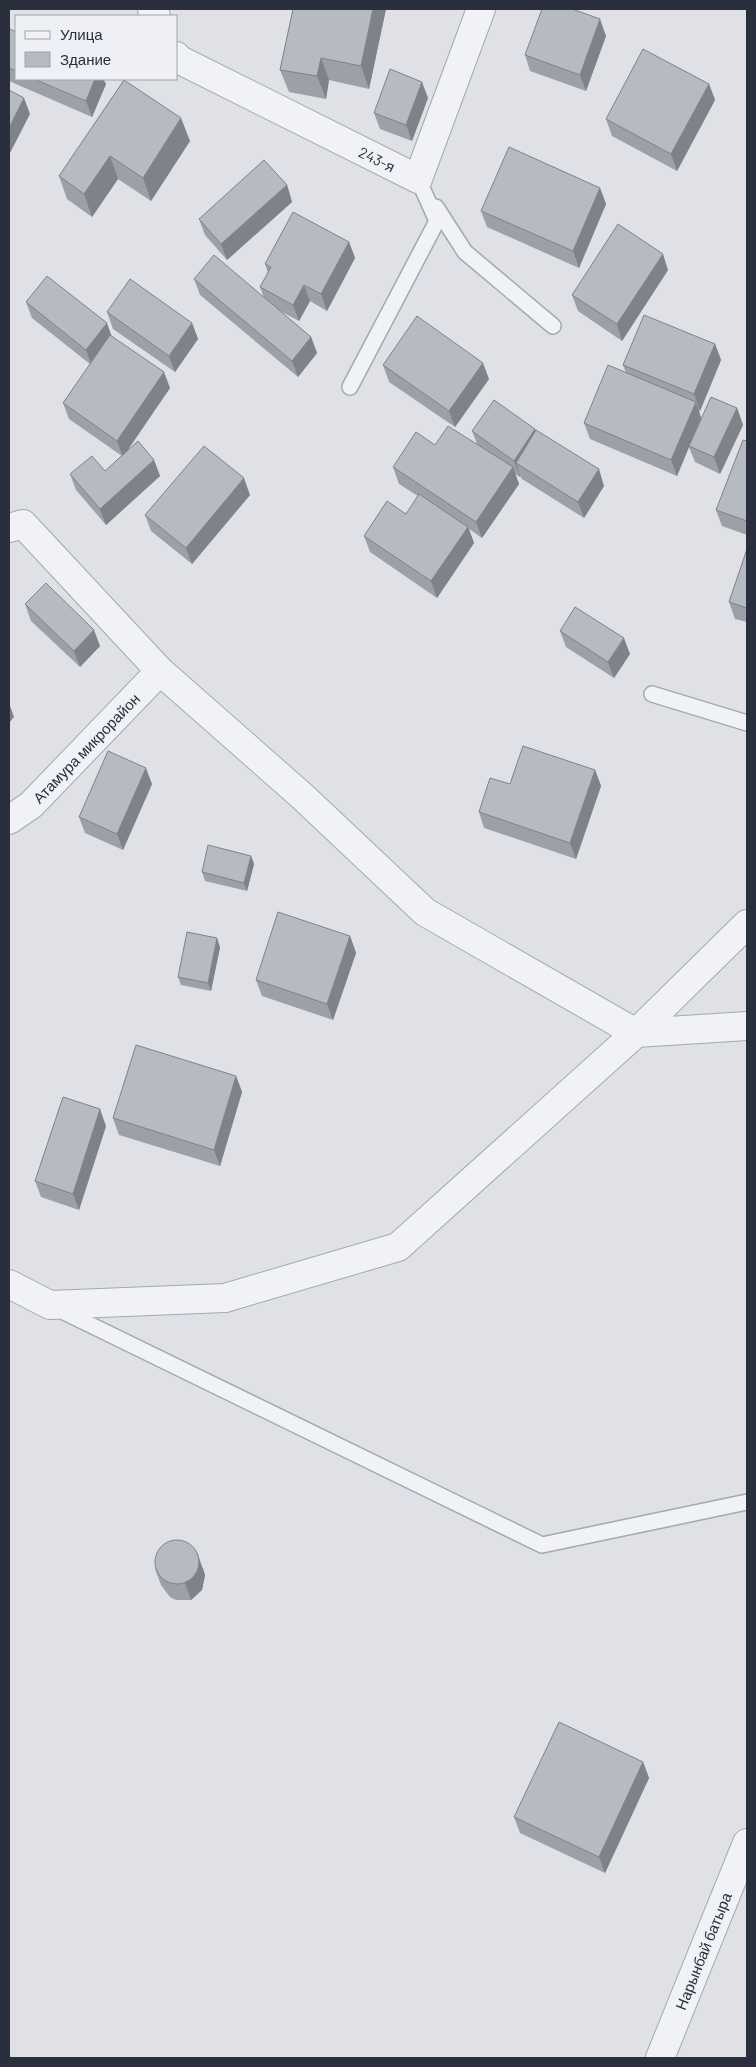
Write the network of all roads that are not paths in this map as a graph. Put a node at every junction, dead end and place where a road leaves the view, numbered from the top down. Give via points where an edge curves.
1 (480, 9) edge
2 (178, 59) edge
3 (418, 179) junction
4 (554, 326) dead end
5 (350, 387) dead end
6 (9, 528) edge
7 (160, 671) junction
8 (652, 694) dead end
9 (747, 723) edge
10 (9, 820) edge
11 (747, 924) edge
12 (747, 1026) edge
13 (636, 1033) junction
14 (9, 1284) edge
15 (50, 1305) junction
16 (747, 1502) edge
17 (747, 1843) edge
18 (660, 2058) edge

1 - 3 street
2 - 3 street, 243-я
3 - 4 lane via 465,252
3 - 5 lane via 436,221
6 - 7 street via 23,524
7 - 10 street, Атамура микрорайон via 31,805
7 - 13 street via 302,796 425,912
8 - 9 lane
11 - 13 street
12 - 13 street
13 - 15 street via 398,1247 225,1298
14 - 15 street
15 - 16 lane via 542,1546
17 - 18 street, Нарынбай батыра

